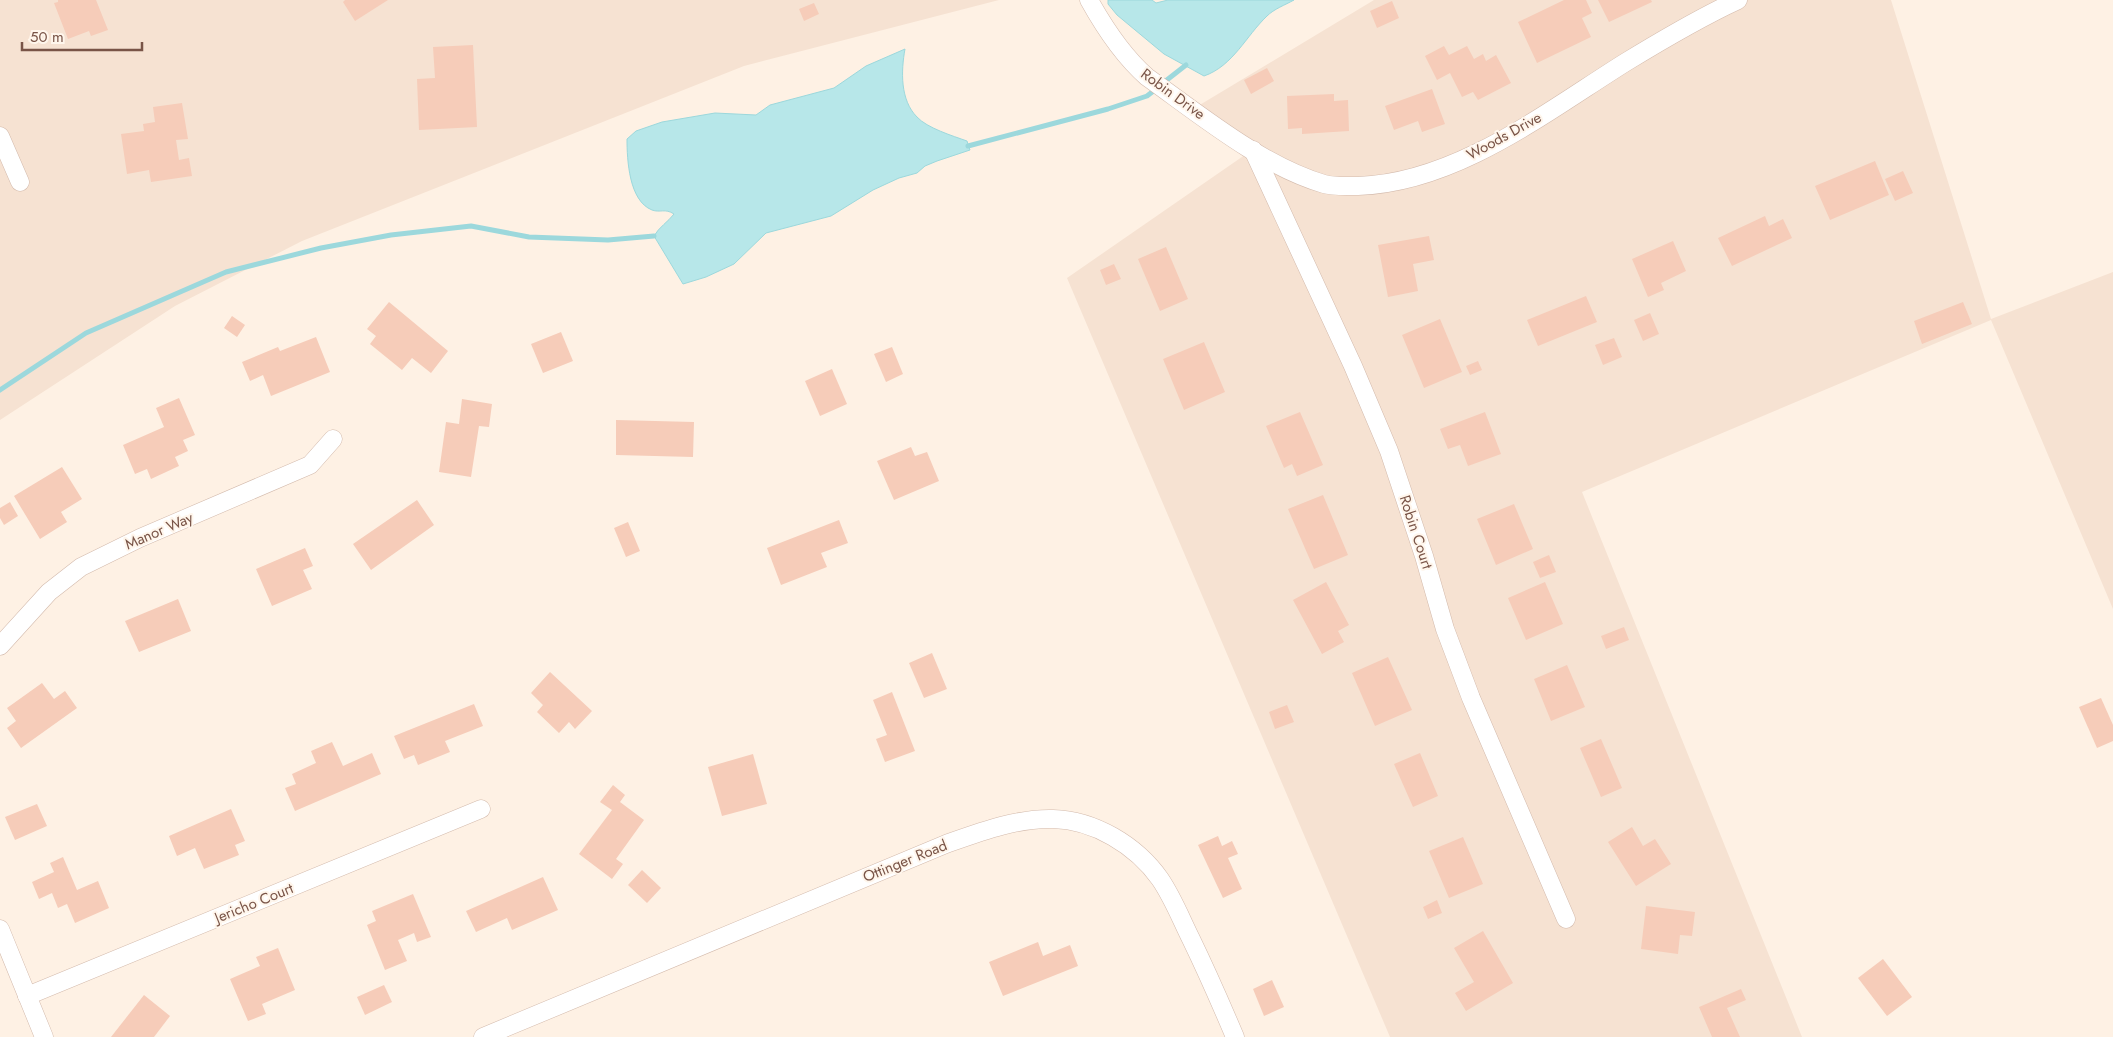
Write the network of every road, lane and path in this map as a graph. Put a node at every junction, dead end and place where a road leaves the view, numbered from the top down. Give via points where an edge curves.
1 (1089, 0) edge
2 (1738, 0) edge
3 (0, 136) edge
4 (1253, 150) junction
5 (20, 182) dead end
6 (333, 439) dead end
7 (0, 646) edge
8 (481, 809) dead end
9 (1566, 919) dead end
10 (0, 929) edge
11 (27, 996) junction
12 (44, 1037) edge
13 (483, 1037) edge
14 (1235, 1037) edge

1 - 4 street, Robin Drive via 1133,65
2 - 4 street, Woods Drive via 1709,13 1628,61 1512,134 1424,174 1382,185 1326,184 1297,174
3 - 5 street
4 - 9 street, Robin Court via 1389,451 1445,629 1471,698
6 - 7 street, Manor Way via 310,466 140,538 81,567 49,592
8 - 11 street, Jericho Court
10 - 11 street
11 - 12 street
13 - 14 street, Ottinger Road via 946,844 1025,821 1053,819 1079,822 1106,832 1126,845 1158,877 1170,895

